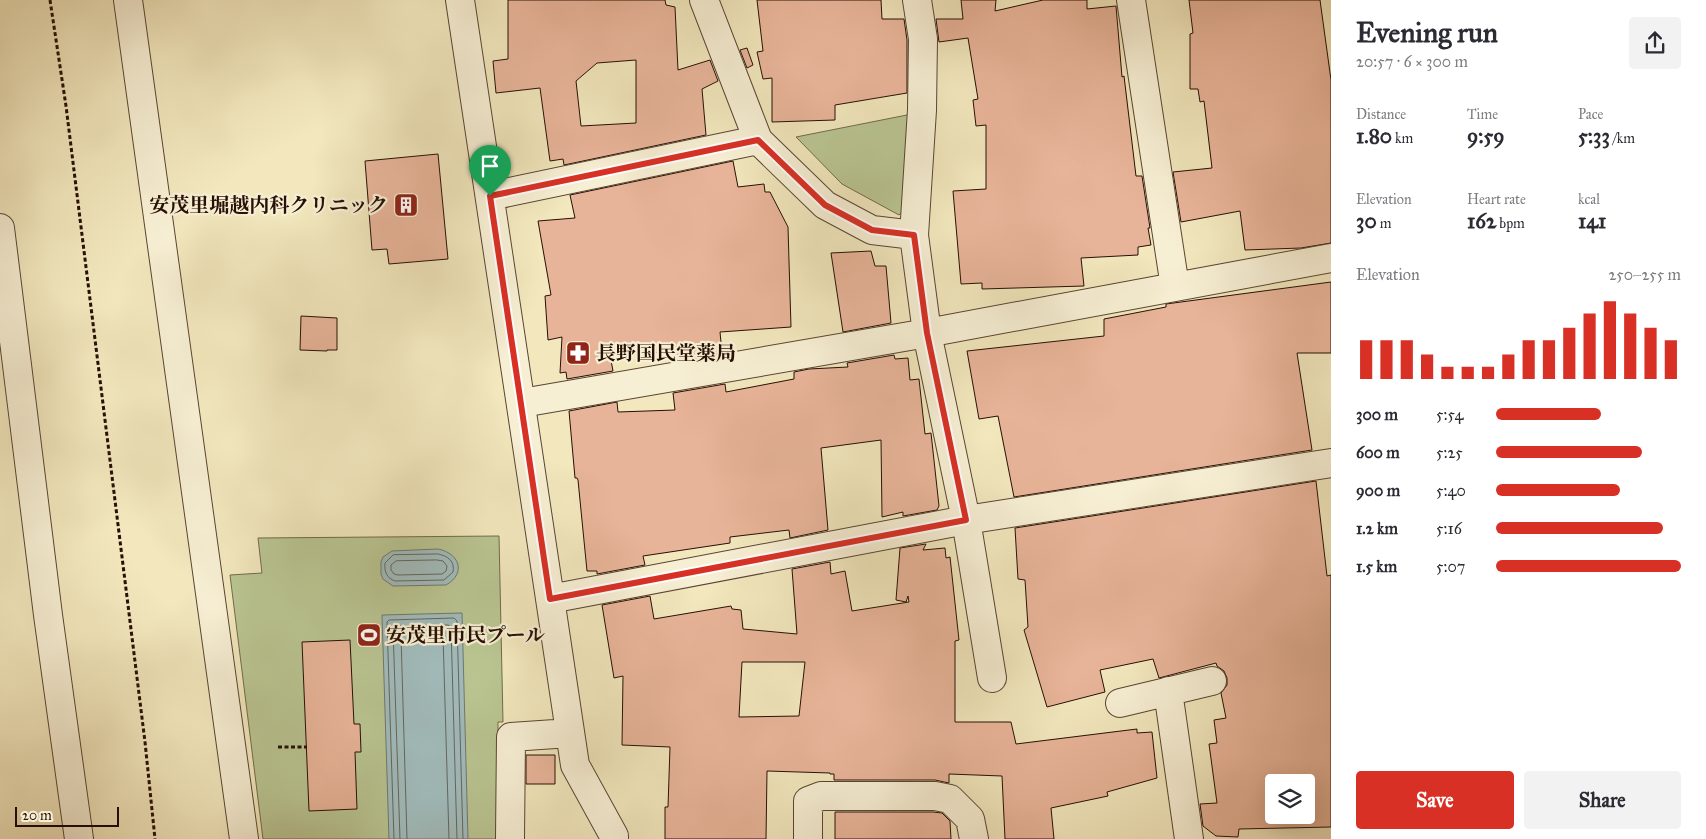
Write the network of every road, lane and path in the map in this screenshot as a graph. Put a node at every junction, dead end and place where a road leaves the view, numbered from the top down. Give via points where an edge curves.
1 (50, 0) edge
2 (128, 0) edge
3 (460, 0) edge
4 (704, 0) edge
5 (917, 0) edge
6 (1131, 0) edge
7 (758, 140) junction
8 (490, 196) junction
9 (0, 228) edge
10 (914, 235) junction
11 (1331, 258) edge
12 (1175, 287) junction
13 (927, 333) junction
14 (522, 403) junction
15 (1331, 463) edge
16 (966, 520) junction
17 (550, 599) junction
18 (992, 678) dead end
19 (1212, 681) dead end
20 (1168, 691) junction
21 (1120, 703) dead end
22 (570, 733) junction
23 (278, 747) dead end
24 (307, 747) dead end
25 (79, 839) edge
26 (155, 839) edge
27 (244, 839) edge
28 (510, 839) edge
29 (614, 839) edge
30 (808, 839) edge
31 (974, 839) edge
32 (1189, 839) edge

1 - 26 path via 70,136
2 - 27 street
3 - 8 street
4 - 7 street
5 - 10 street via 923,39
6 - 12 street
7 - 8 street
7 - 10 street via 825,205 872,230
8 - 14 street
9 - 25 street
10 - 13 street
11 - 12 street
12 - 13 street
13 - 14 street
13 - 16 street
14 - 17 street
15 - 16 street
16 - 17 street
16 - 18 street
17 - 22 street
19 - 20 street
20 - 21 street
20 - 32 street
22 - 28 street via 511,737
22 - 29 street via 576,765
23 - 24 path
30 - 31 street via 808,801 821,796 935,796 950,799 970,819

